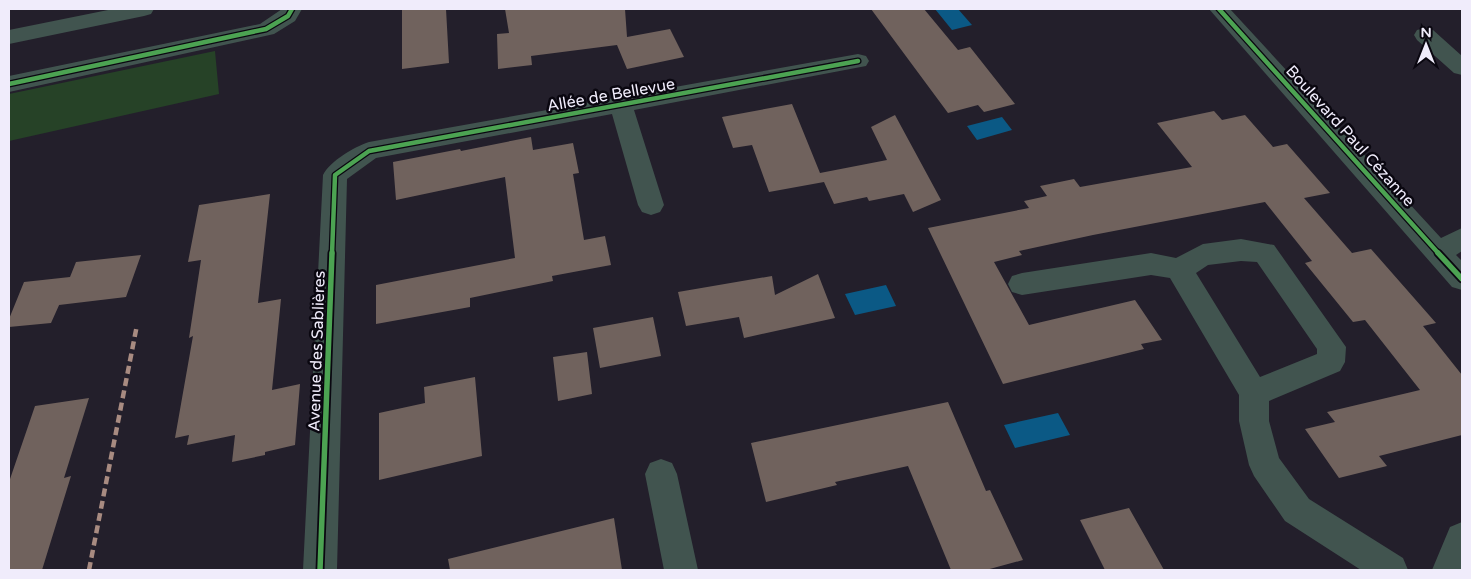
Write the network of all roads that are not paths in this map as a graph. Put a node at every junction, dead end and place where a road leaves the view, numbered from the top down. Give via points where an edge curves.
1 (144, 9) edge
2 (292, 9) edge
3 (1219, 9) edge
4 (1426, 35) dead end
5 (9, 37) edge
6 (858, 61) dead end
7 (1462, 68) edge
8 (9, 84) edge
9 (621, 106) junction
10 (369, 151) joint
11 (651, 206) dead end
12 (1462, 238) edge
13 (1439, 252) junction
14 (1179, 269) junction
15 (1462, 279) edge
16 (1022, 284) dead end
17 (1254, 393) junction
18 (661, 474) dead end
19 (1462, 539) edge
20 (320, 570) edge
21 (681, 570) edge
22 (1391, 570) edge
23 (1449, 570) edge

1 - 5 street
2 - 8 street via 288,16 266,29
3 - 13 street, Boulevard Paul Cézanne
4 - 7 street
6 - 9 street, Allée de Bellevue
9 - 10 street, Allée de Bellevue
9 - 11 street
10 - 20 street, Avenue des Sablières via 335,175
12 - 13 street
13 - 15 street, Boulevard Paul Cézanne
14 - 16 street via 1151,264
14 - 17 street
14 - 17 street via 1204,255 1241,250 1266,252 1332,347 1330,362
17 - 22 street via 1254,421 1265,466 1296,510
18 - 21 street
19 - 23 street

